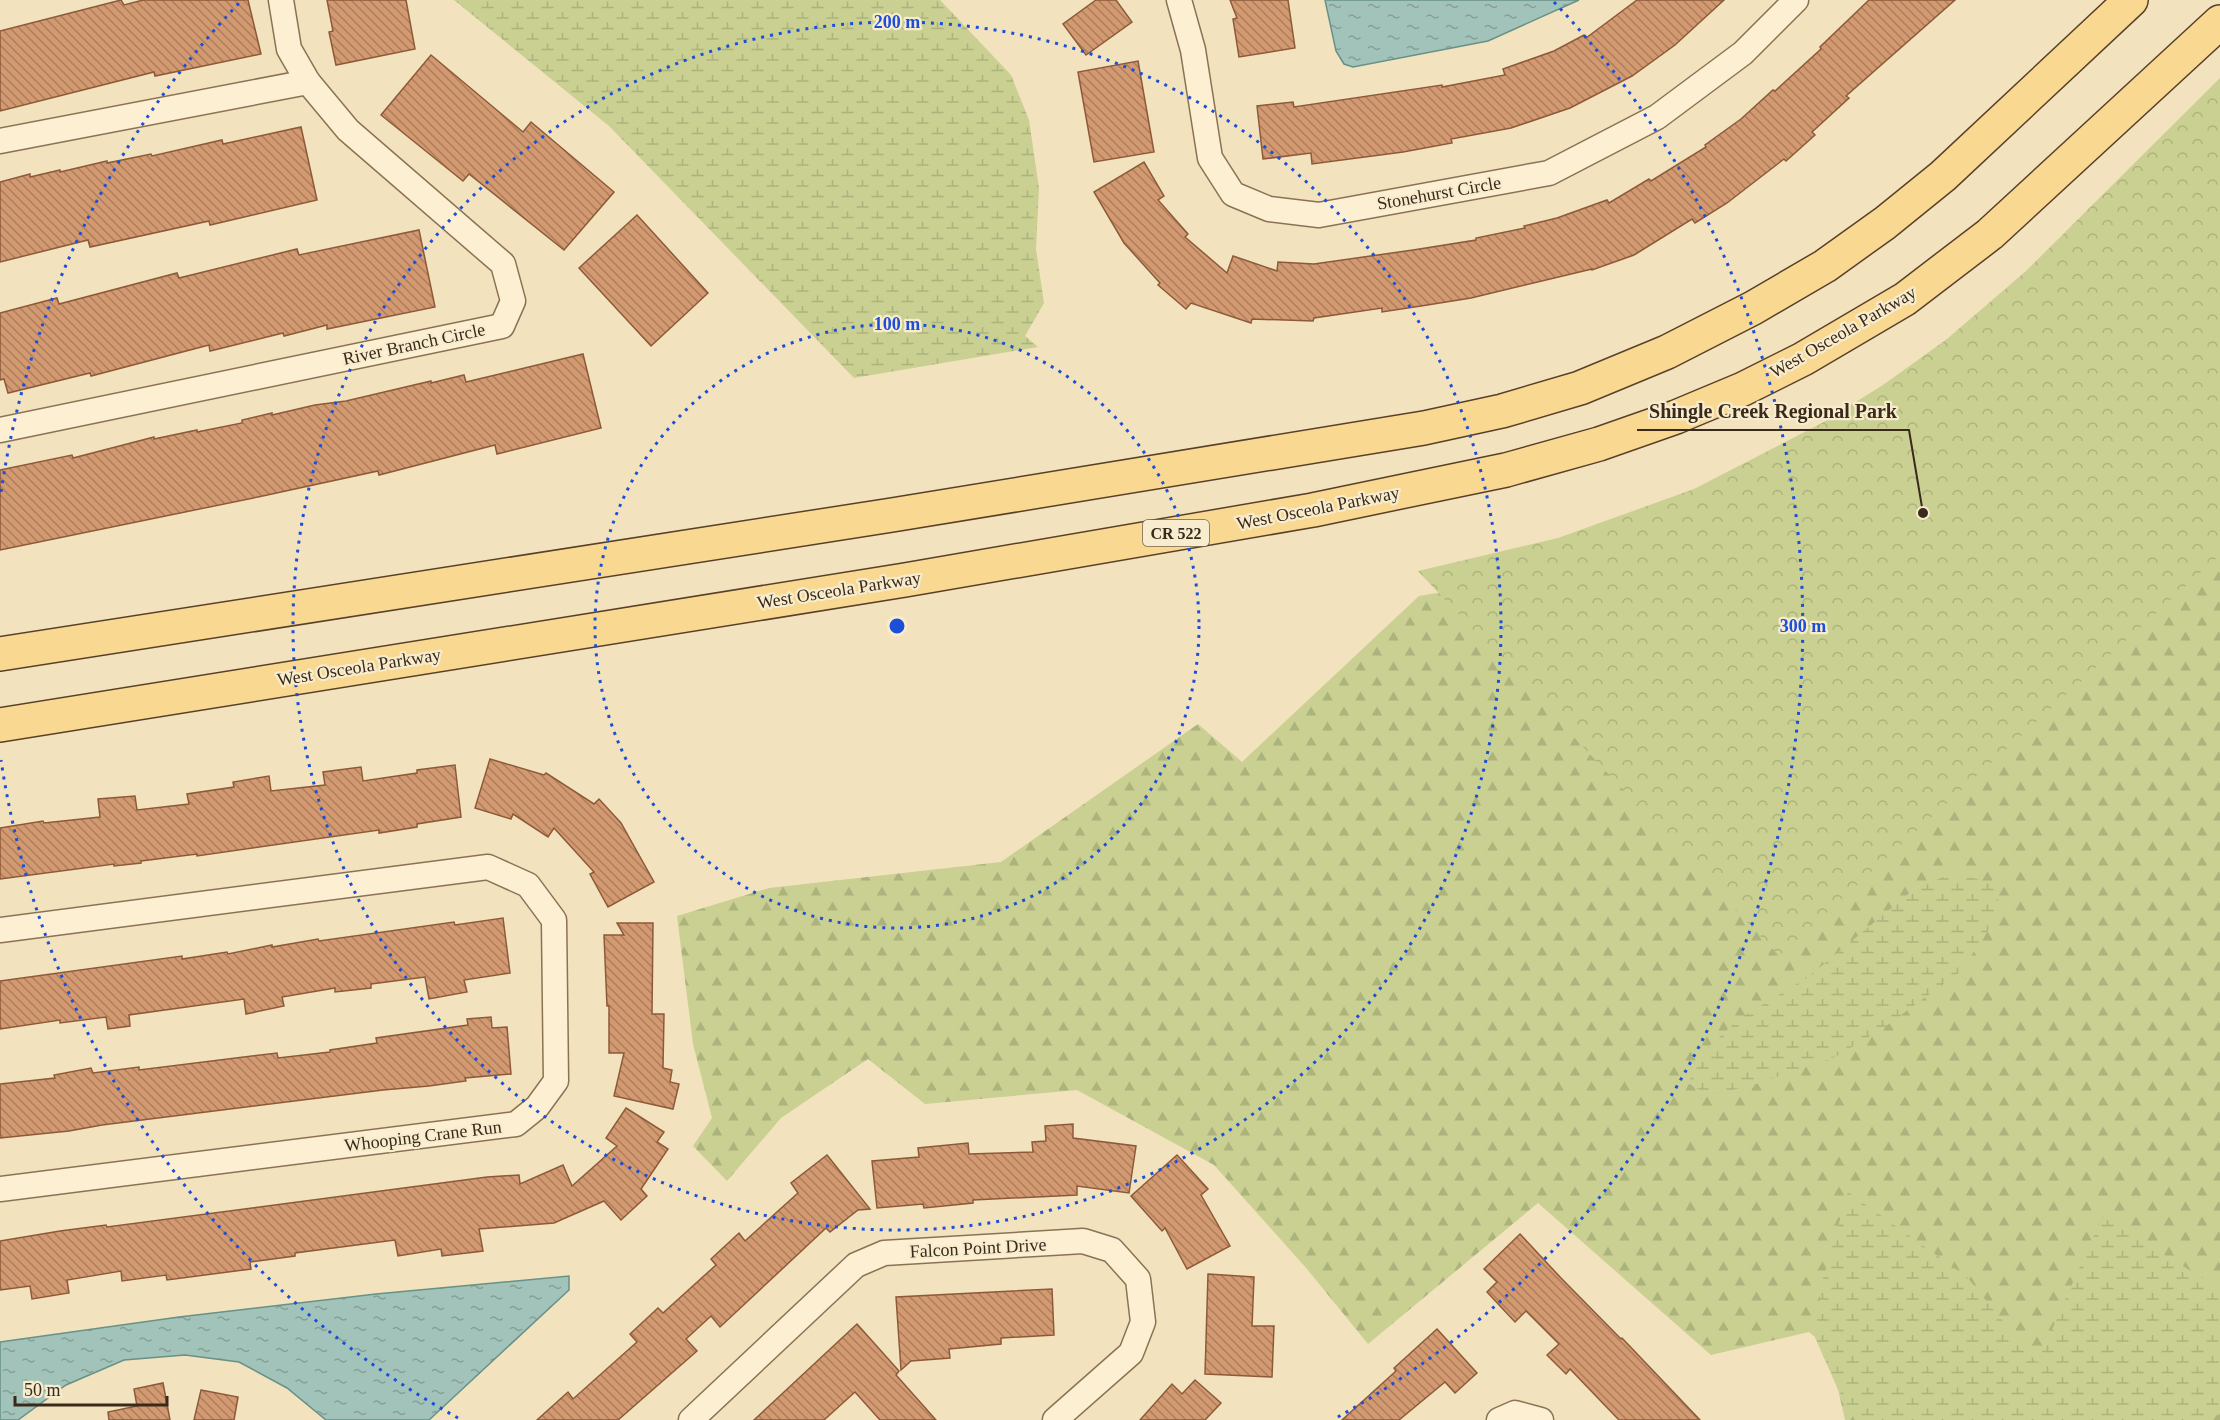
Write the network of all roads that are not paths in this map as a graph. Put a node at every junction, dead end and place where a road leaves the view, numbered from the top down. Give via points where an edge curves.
1 (281, 0) edge
2 (1179, 0) edge
3 (1796, 0) edge
4 (2131, 0) edge
5 (2220, 22) edge
6 (308, 82) junction
7 (0, 141) edge
8 (0, 430) edge
9 (0, 654) edge
10 (0, 724) edge
11 (0, 930) edge
12 (0, 1189) edge
13 (691, 1420) edge
14 (1055, 1420) edge
15 (1499, 1420) edge
16 (1541, 1420) edge

1 - 6 street, River Branch Circle via 289,49
2 - 3 street, Stonehurst Circle via 1193,50 1210,158 1233,194 1269,210 1319,214 1549,173 1657,117 1743,53
4 - 9 main road via 1942,176 1825,266 1667,352 1558,395 1424,428
5 - 10 main road, West Osceola Parkway / CR 522 via 1990,234 1905,299 1743,389 1599,444 1506,470 1313,510 893,582
6 - 7 street
6 - 8 street, River Branch Circle via 348,130 503,264 513,301 502,326
11 - 12 street, Whooping Crane Run via 488,867 528,885 554,920 556,1081 537,1107 516,1124
13 - 14 street, Falcon Point Drive via 855,1265 884,1253 1083,1241 1112,1250 1138,1278 1143,1322 1131,1353
15 - 16 street via 1515,1413

